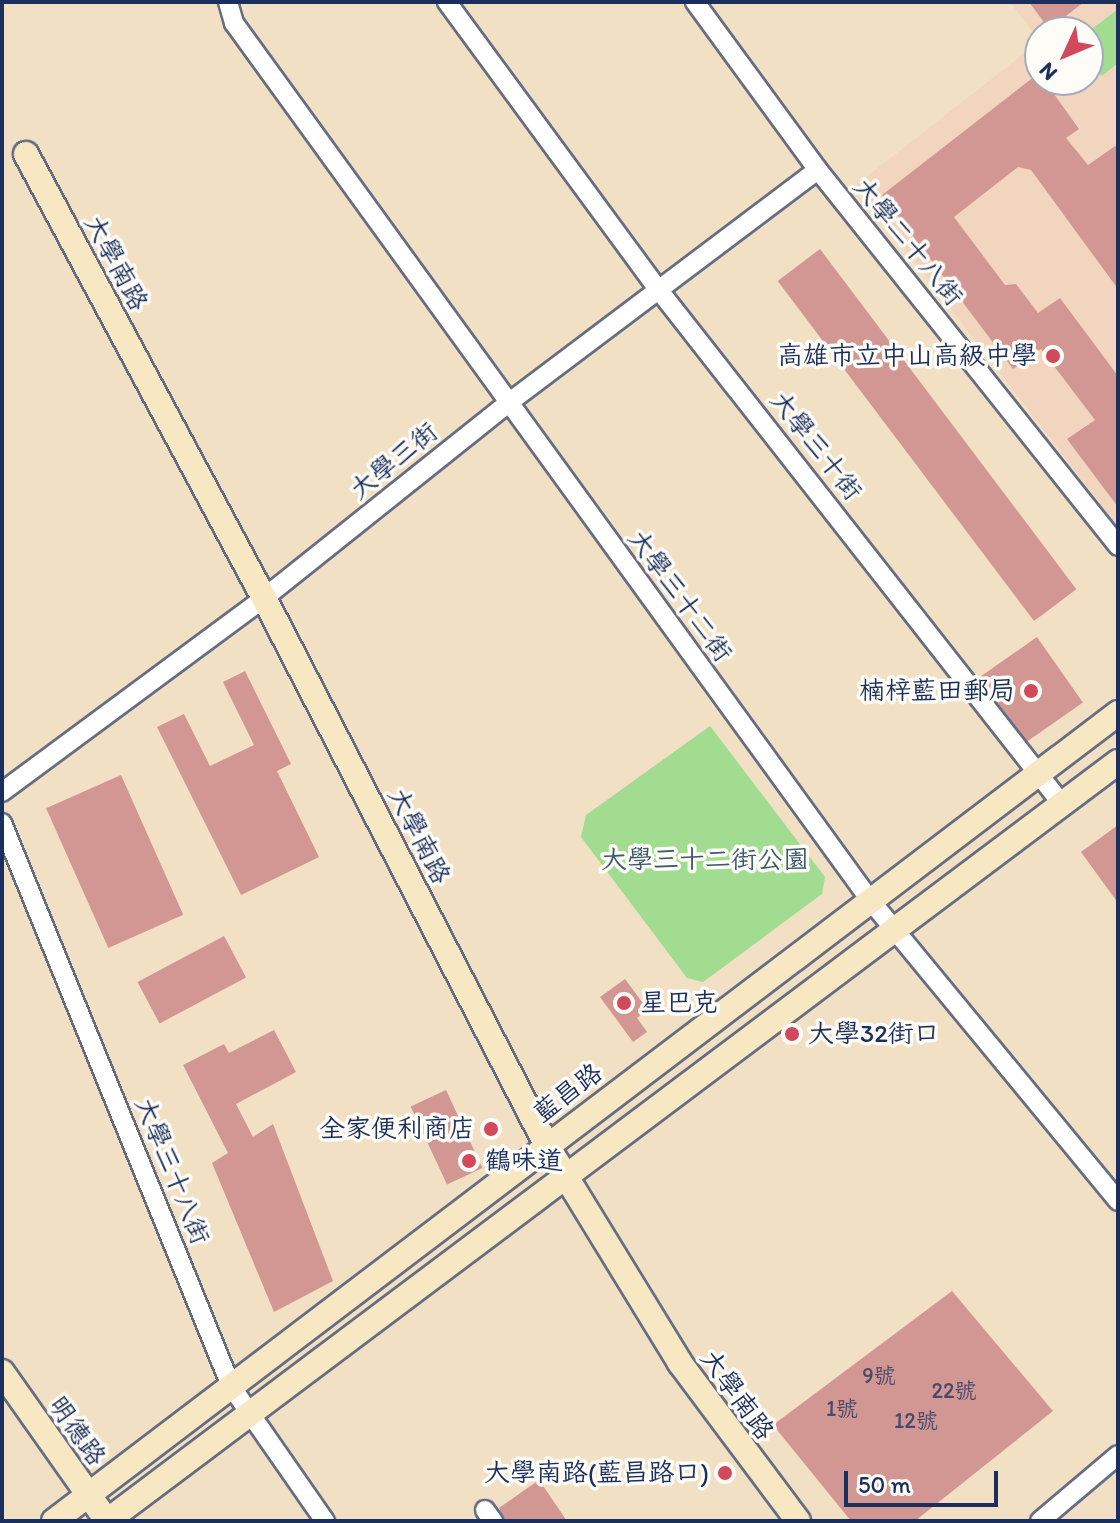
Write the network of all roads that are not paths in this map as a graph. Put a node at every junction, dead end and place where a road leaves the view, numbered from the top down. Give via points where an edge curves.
1 (228, 2) edge
2 (447, 2) edge
3 (695, 2) edge
4 (26, 154) dead end
5 (818, 170) junction
6 (658, 289) junction
7 (507, 404) junction
8 (1118, 546) edge
9 (264, 598) junction
10 (1118, 713) edge
11 (1118, 762) edge
12 (1039, 771) junction
13 (2, 792) edge
14 (1062, 804) junction
15 (2, 823) edge
16 (870, 900) junction
17 (894, 930) junction
18 (546, 1144) junction
19 (564, 1177) junction
20 (1118, 1201) edge
21 (2, 1372) edge
22 (231, 1386) junction
23 (249, 1415) junction
24 (1118, 1455) edge
25 (87, 1495) junction
26 (54, 1521) edge
27 (107, 1521) edge
28 (325, 1521) edge
29 (798, 1521) edge
30 (1040, 1521) edge

1 - 7 street, 大學三十二街 via 234,23
2 - 6 street, 大學三十街
3 - 5 street, 大學二十八街
4 - 9 street, 大學南路
5 - 6 street, 大學三街
5 - 8 street, 大學二十八街
6 - 7 street, 大學三街
6 - 12 street, 大學三十街
7 - 9 street, 大學三街
7 - 16 street, 大學三十二街
9 - 13 street, 大學三街
9 - 18 street, 大學南路
10 - 12 street, 藍昌路
11 - 14 street
12 - 14 street, 大學三十街
12 - 16 street, 藍昌路
14 - 17 street
15 - 22 street, 大學三十八街
16 - 17 street, 大學三十二街
16 - 18 street, 藍昌路
17 - 19 street
17 - 20 street, 大學三十二街
18 - 19 street, 大學南路
18 - 22 street, 藍昌路
19 - 23 street
19 - 29 street, 大學南路 via 687,1374
21 - 25 street, 明德路
22 - 23 street, 大學三十八街
22 - 25 street, 藍昌路
23 - 27 street
23 - 28 street, 大學三十八街
24 - 30 street
25 - 26 street, 藍昌路
25 - 27 street, 明德路

